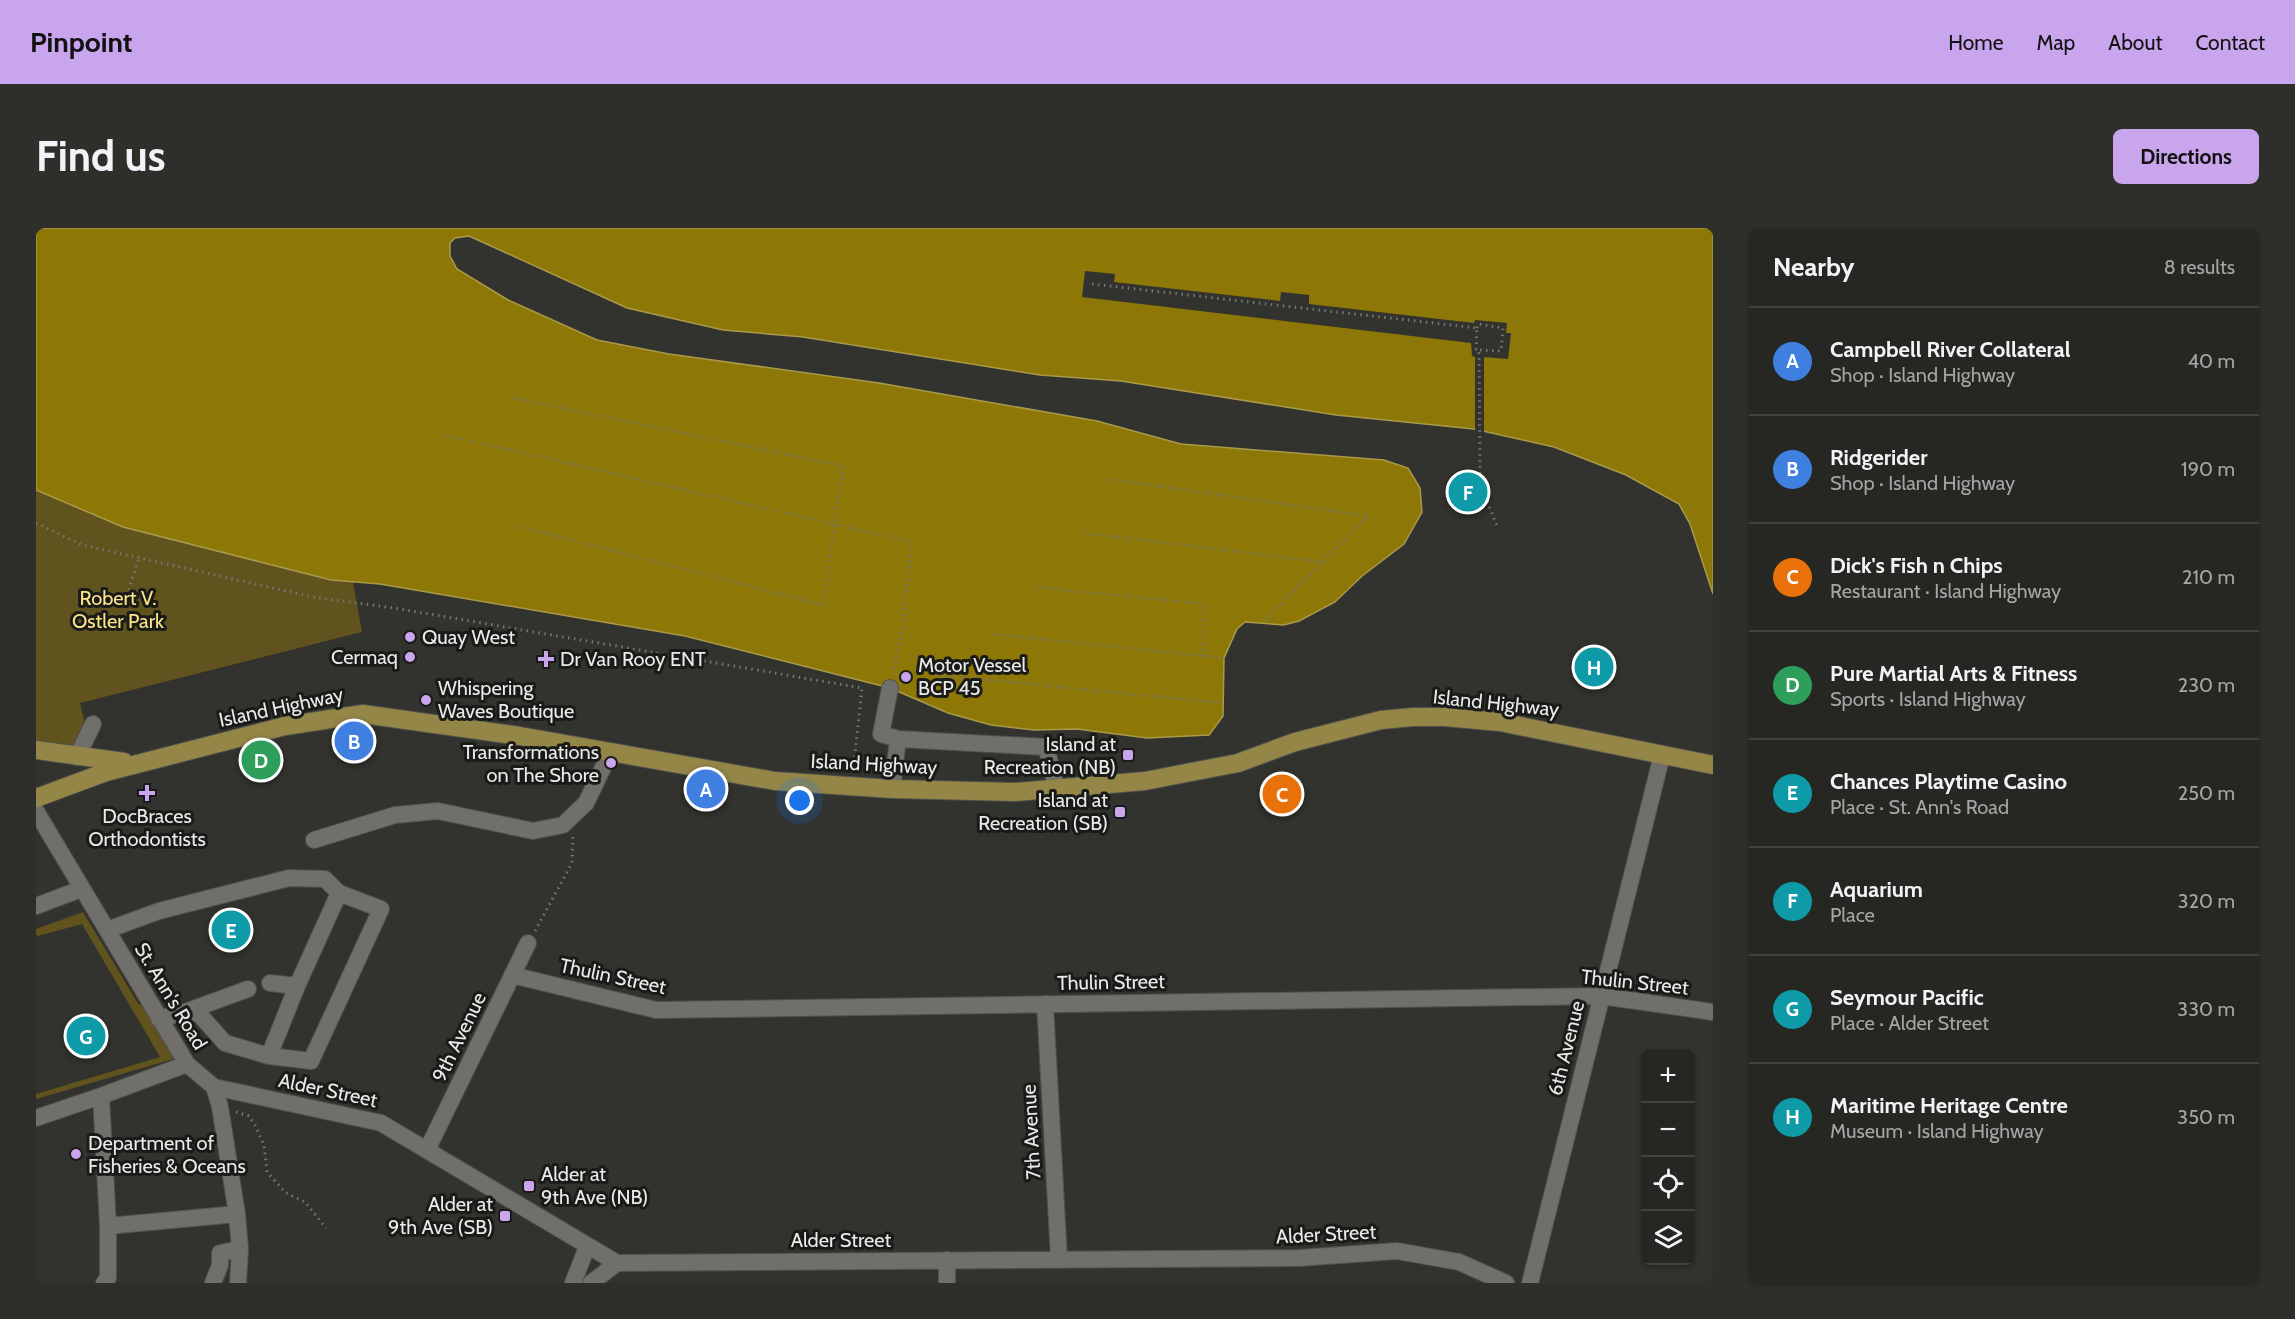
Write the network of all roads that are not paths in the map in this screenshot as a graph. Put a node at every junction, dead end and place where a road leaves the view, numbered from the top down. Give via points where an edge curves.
1 (890, 688) road end
2 (93, 724) dead end
3 (898, 739) junction
4 (36, 750) edge
5 (611, 751) junction
6 (1662, 754) junction
7 (77, 757) junction
8 (138, 764) junction
9 (1713, 765) edge
10 (892, 789) junction
11 (1057, 789) junction
12 (36, 798) edge
13 (36, 811) edge
14 (314, 840) dead end
15 (81, 890) junction
16 (339, 894) junction
17 (36, 906) edge
18 (107, 930) junction
19 (528, 943) road end
20 (513, 975) junction
21 (270, 982) dead end
22 (297, 986) junction
23 (248, 988) dead end
24 (1601, 996) junction
25 (1046, 1004) junction
26 (185, 1012) junction
27 (1713, 1012) edge
28 (159, 1019) junction
29 (269, 1056) junction
30 (186, 1064) junction
31 (214, 1087) junction
32 (101, 1096) junction
33 (36, 1118) edge
34 (427, 1150) junction
35 (237, 1214) junction
36 (108, 1226) junction
37 (587, 1246) junction
38 (240, 1249) junction
39 (1059, 1259) junction
40 (947, 1260) junction
41 (617, 1263) junction
42 (104, 1283) edge
43 (213, 1283) edge
44 (238, 1283) edge
45 (573, 1283) edge
46 (591, 1283) edge
47 (947, 1283) edge
48 (1506, 1283) edge
49 (1530, 1283) edge

1 - 3 street via 881,735
2 - 7 street
3 - 10 street
3 - 11 street via 1046,747
4 - 7 main road
5 - 8 main road, Island Highway via 363,714 285,726
5 - 10 main road, Island Highway via 775,781
5 - 14 street via 586,803 563,825 534,831 438,811 395,815
6 - 9 main road, Island Highway
6 - 11 main road, Island Highway via 1500,722 1413,717 1381,720 1295,742 1238,763 1145,781
6 - 24 street, 6th Avenue
7 - 8 main road
8 - 12 main road, Island Highway
10 - 11 main road, Island Highway
13 - 15 street, St. Ann's Road
15 - 17 street
15 - 18 street, St. Ann's Road
16 - 18 street via 325,879 289,878 159,911
16 - 22 street
16 - 29 street via 381,909 311,1061
18 - 28 street, St. Ann's Road
19 - 20 street, 9th Avenue
20 - 25 street, Thulin Street via 656,1010
20 - 34 street, 9th Avenue
21 - 22 street
22 - 29 street
23 - 26 street
24 - 25 street, Thulin Street
24 - 27 street, Thulin Street
24 - 49 street, 6th Avenue
25 - 39 street, 7th Avenue
26 - 28 street
26 - 29 street via 199,1014 225,1043
28 - 30 street, St. Ann's Road
30 - 31 street, St. Ann's Road
30 - 32 street
31 - 34 street, Alder Street via 381,1124
31 - 35 street
32 - 33 street
32 - 36 street
34 - 37 street, Alder Street
35 - 36 street
35 - 38 street
36 - 42 street via 108,1278
37 - 41 street, Alder Street
37 - 45 street
38 - 43 street via 220,1253
38 - 44 street
39 - 40 street, Alder Street
39 - 48 street, Alder Street via 1299,1258 1397,1251 1459,1262
40 - 41 street, Alder Street
40 - 47 street
41 - 46 street

